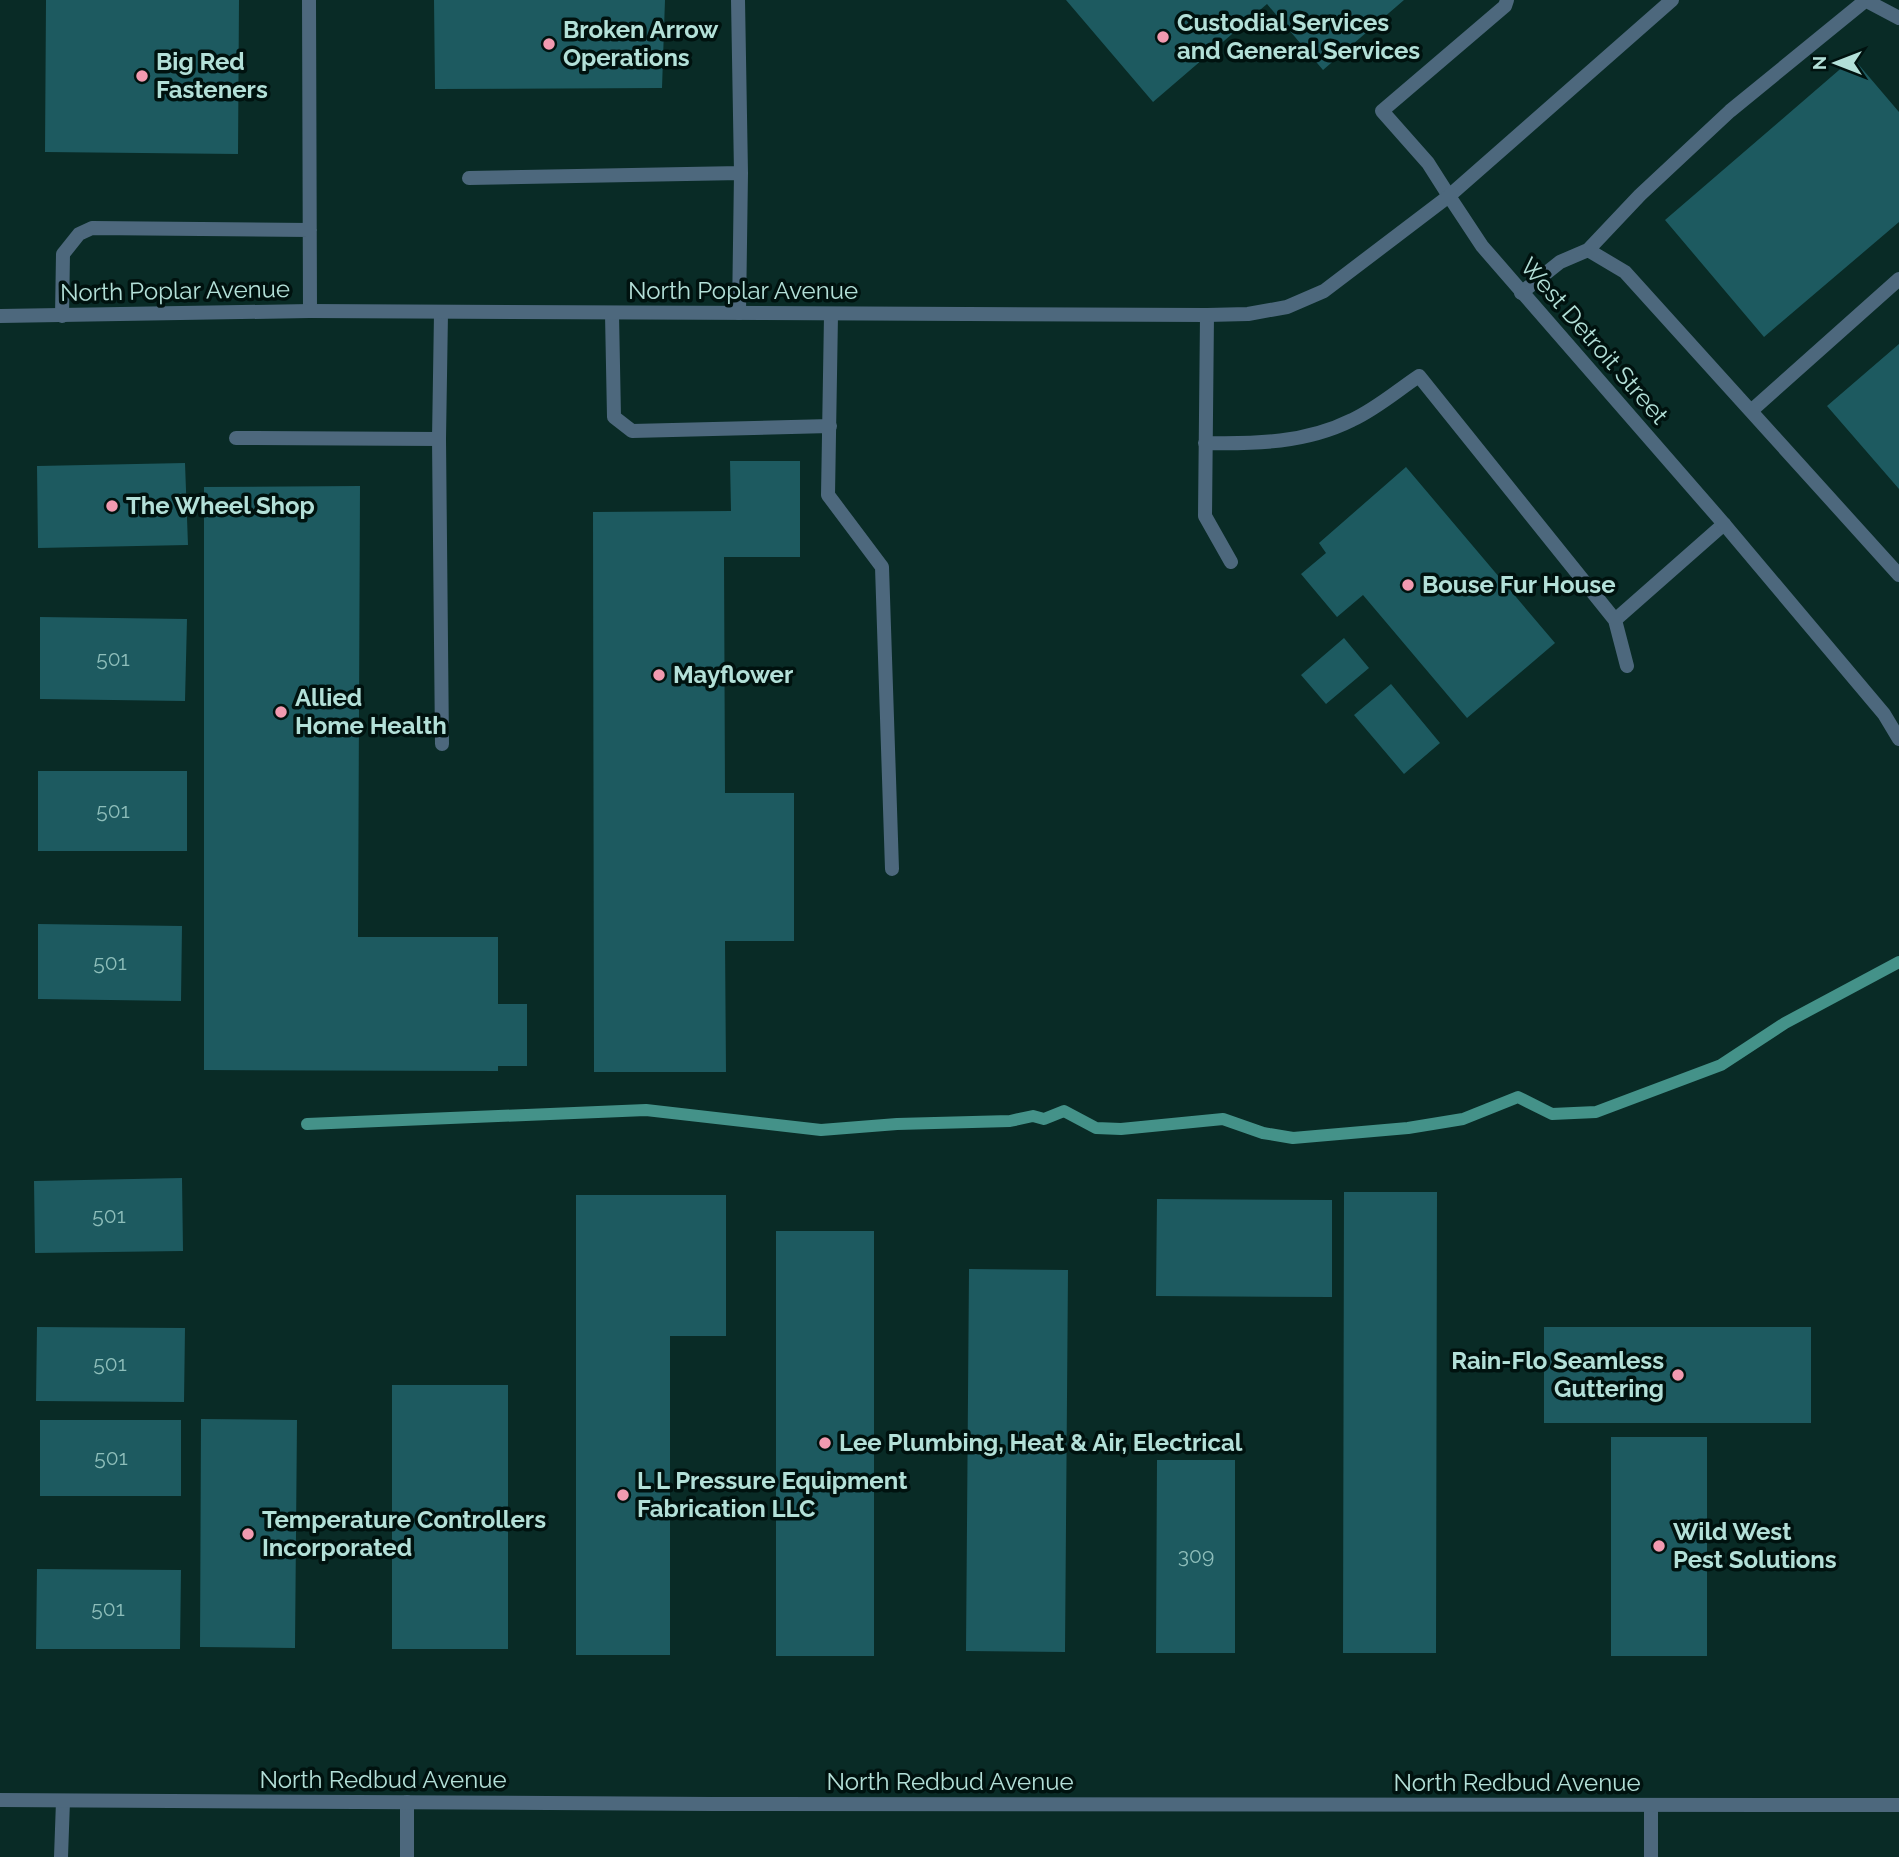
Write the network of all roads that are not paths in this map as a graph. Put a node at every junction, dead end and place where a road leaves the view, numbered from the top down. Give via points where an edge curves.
1 (309, 0) edge
2 (738, 0) edge
3 (1507, 0) edge
4 (1672, 0) edge
5 (1866, 0) edge
6 (1899, 18) edge
7 (741, 173) junction
8 (470, 178) dead end
9 (1449, 196) junction
10 (310, 230) junction
11 (1588, 250) junction
12 (1899, 279) edge
13 (1521, 293) junction
14 (310, 311) junction
15 (441, 313) junction
16 (739, 313) junction
17 (612, 314) junction
18 (831, 315) junction
19 (1208, 315) junction
20 (0, 316) edge
21 (62, 316) junction
22 (1751, 411) junction
23 (830, 426) junction
24 (236, 438) dead end
25 (439, 439) junction
26 (1205, 443) junction
27 (1724, 524) junction
28 (1231, 562) dead end
29 (1899, 576) edge
30 (1615, 620) junction
31 (1627, 666) dead end
32 (1899, 739) edge
33 (442, 744) dead end
34 (892, 869) dead end
35 (0, 1800) edge
36 (63, 1801) junction
37 (407, 1802) junction
38 (1899, 1805) edge
39 (1651, 1806) junction
40 (61, 1857) edge
41 (407, 1857) edge
42 (1651, 1857) edge

1 - 10 street
2 - 7 street
3 - 9 street, West Detroit Street via 1382,111 1428,163
4 - 9 street
5 - 6 street
5 - 11 street via 1730,111
7 - 8 street
7 - 16 street
9 - 13 street, West Detroit Street via 1482,247
9 - 19 street, North Poplar Avenue via 1324,291 1287,307
10 - 14 street
10 - 21 street via 92,228 79,233 63,254
11 - 13 street via 1560,262
11 - 22 street via 1625,272
12 - 22 street
13 - 27 street, West Detroit Street
14 - 15 street, North Poplar Avenue
14 - 21 street, North Poplar Avenue
15 - 17 street, North Poplar Avenue
15 - 25 street
16 - 17 street, North Poplar Avenue
16 - 18 street, North Poplar Avenue
17 - 23 street via 614,417 632,431
18 - 19 street, North Poplar Avenue
18 - 23 street
19 - 26 street
20 - 21 street, North Poplar Avenue
22 - 29 street
23 - 34 street via 828,495 882,567
24 - 25 street
25 - 33 street
26 - 28 street via 1205,516
26 - 30 street via 1303,439 1353,420 1419,376
27 - 30 street
27 - 32 street, West Detroit Street via 1884,714
30 - 31 street
35 - 36 street, North Redbud Avenue
36 - 37 street, North Redbud Avenue
36 - 40 street
37 - 39 street, North Redbud Avenue
37 - 41 street
38 - 39 street, North Redbud Avenue
39 - 42 street

